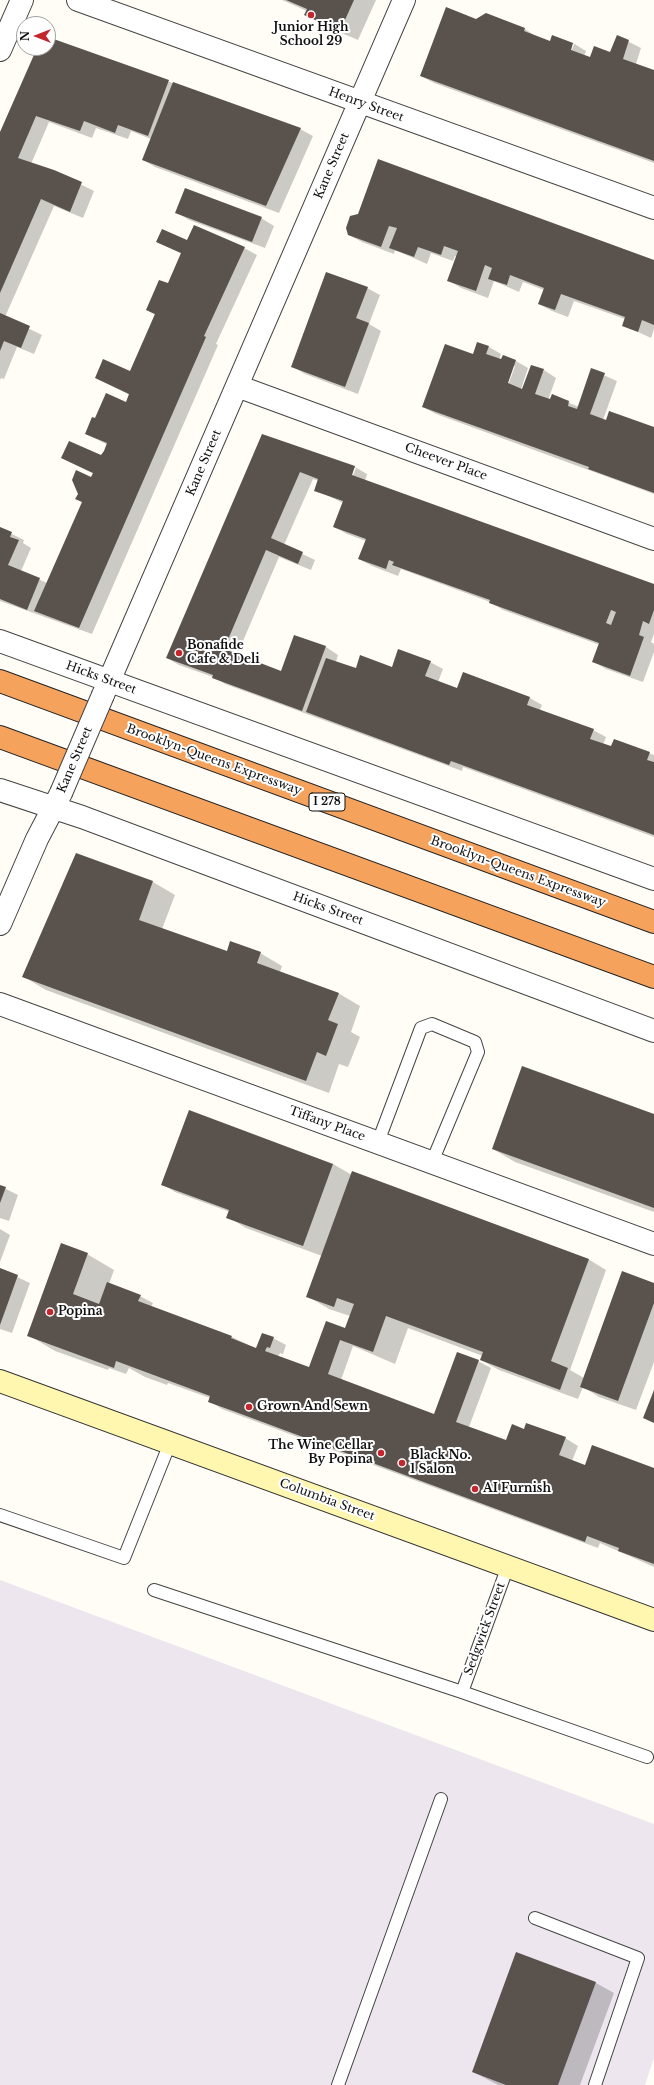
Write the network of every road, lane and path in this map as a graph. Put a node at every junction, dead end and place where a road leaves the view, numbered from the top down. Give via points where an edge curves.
1 (22, 0) edge
2 (78, 0) edge
3 (404, 0) edge
4 (0, 50) edge
5 (359, 103) junction
6 (654, 208) edge
7 (237, 386) junction
8 (654, 539) edge
9 (0, 641) edge
10 (0, 681) edge
11 (106, 688) junction
12 (0, 737) edge
13 (0, 790) edge
14 (58, 801) junction
15 (654, 879) edge
16 (654, 922) edge
17 (0, 924) edge
18 (654, 977) edge
19 (0, 1004) edge
20 (654, 1031) edge
21 (378, 1142) junction
22 (432, 1162) junction
23 (654, 1244) edge
24 (0, 1381) edge
25 (170, 1443) junction
26 (0, 1515) edge
27 (508, 1566) junction
28 (154, 1590) dead end
29 (654, 1620) edge
30 (462, 1692) junction
31 (647, 1757) dead end
32 (441, 1799) dead end
33 (535, 1918) dead end
34 (338, 2085) edge
35 (594, 2085) edge

1 - 4 street
2 - 5 street, Henry Street
3 - 5 street, Kane Street
5 - 6 street, Henry Street
5 - 7 street, Kane Street
7 - 8 street, Cheever Place
7 - 11 street, Kane Street
9 - 11 street, Hicks Street
10 - 16 highway, Brooklyn-Queens Expressway / I 278
11 - 14 street, Kane Street, bridge
11 - 15 street, Hicks Street
12 - 18 highway
13 - 14 street, Hicks Street
14 - 17 street, Kane Street via 37,839
14 - 20 street, Hicks Street via 89,820
19 - 21 street, Tiffany Place
21 - 22 street, Tiffany Place
21 - 22 lane via 421,1028 432,1024 475,1042 478,1052
22 - 23 street, Tiffany Place
24 - 25 main road, Columbia Street
25 - 26 lane via 124,1558
25 - 27 main road, Columbia Street
27 - 29 main road, Columbia Street
27 - 30 lane, Sedgwick Street
28 - 30 lane
30 - 31 lane
32 - 34 lane
33 - 35 lane via 638,1958

